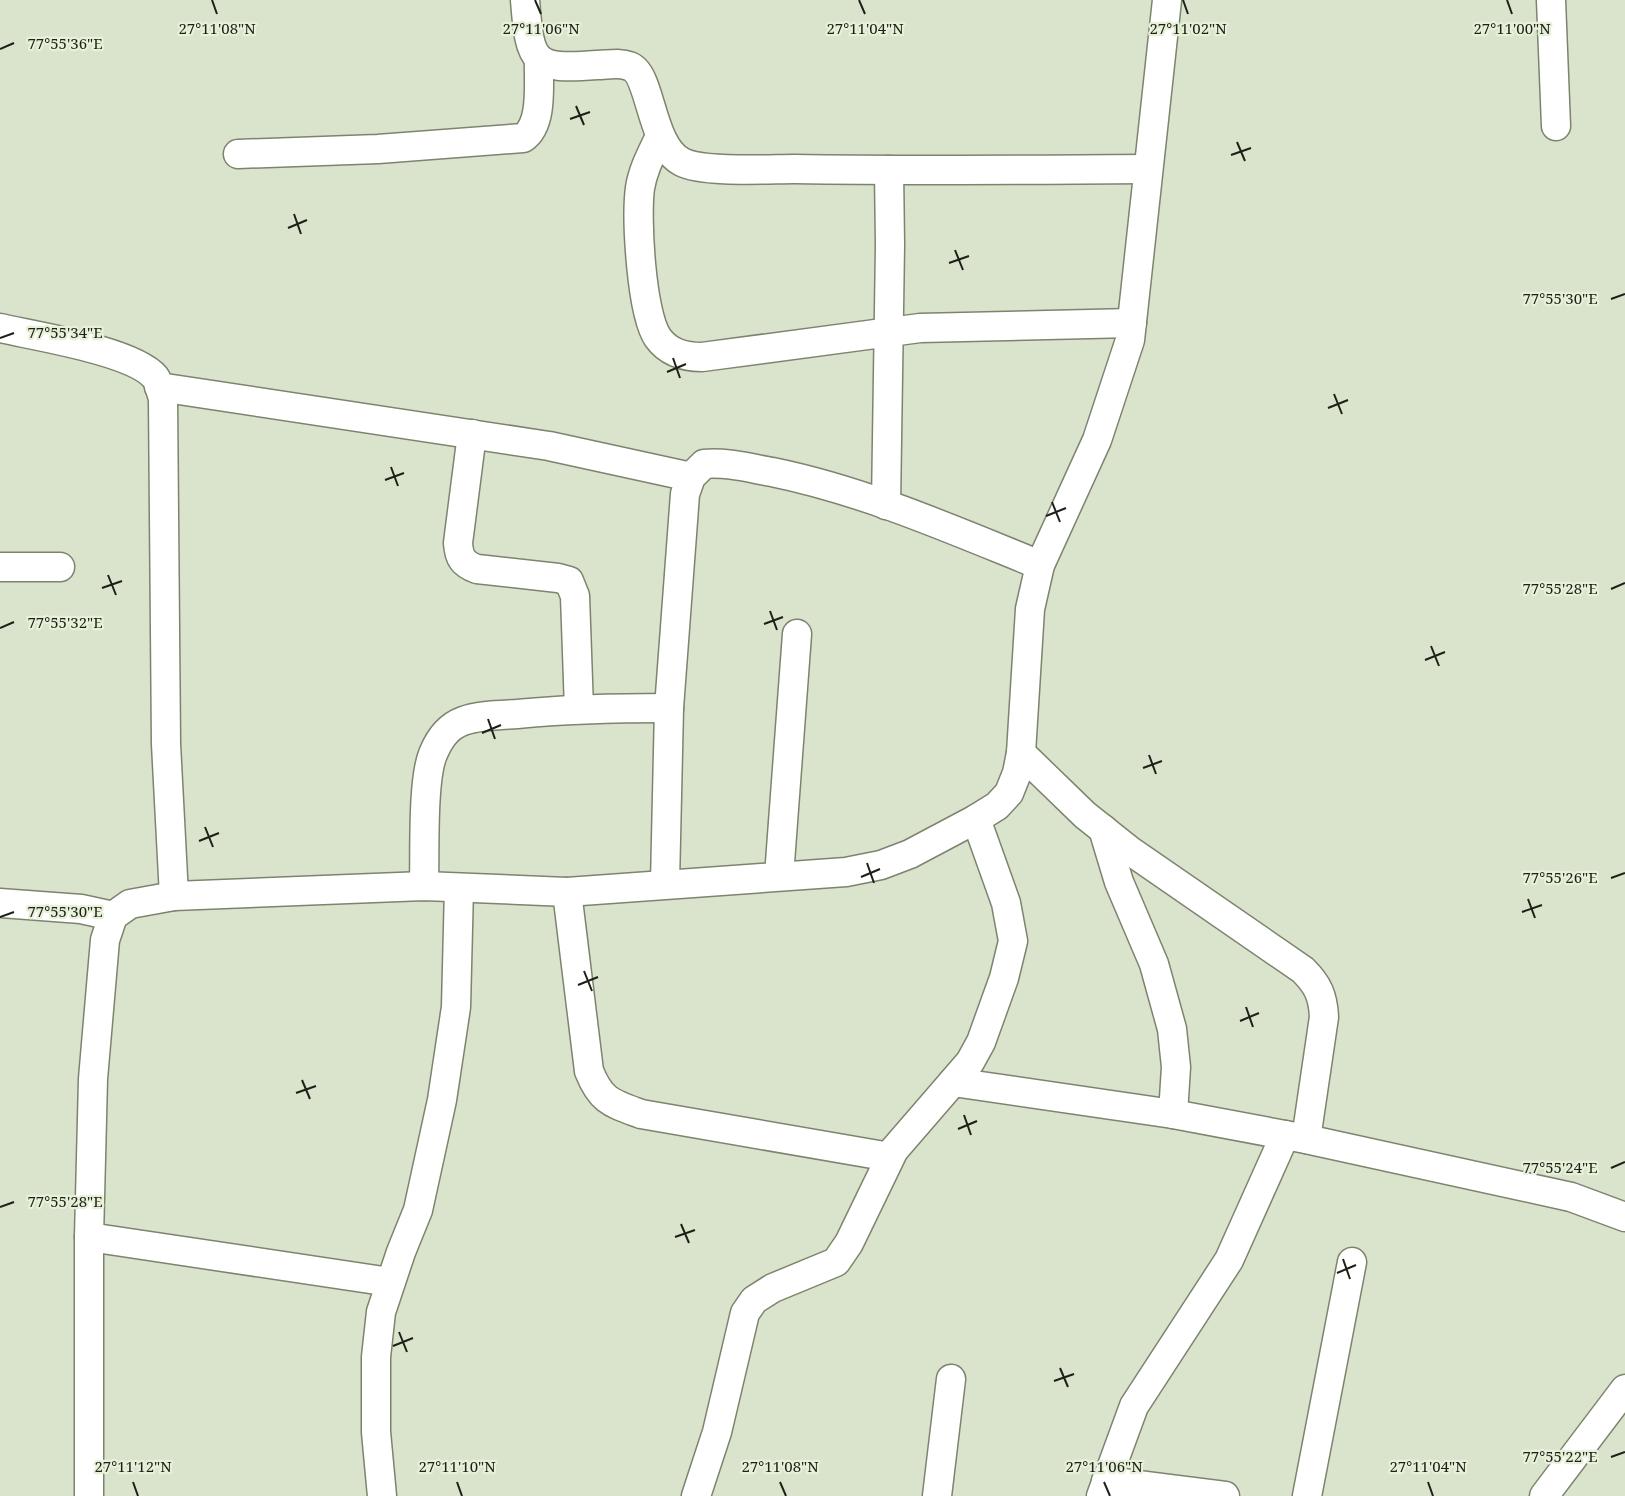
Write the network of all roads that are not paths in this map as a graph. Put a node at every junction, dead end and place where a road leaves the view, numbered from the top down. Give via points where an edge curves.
1 (525, 0) edge
2 (1167, 0) edge
3 (1551, 0) edge
4 (539, 59) junction
5 (1556, 126) dead end
6 (660, 136) junction
7 (238, 154) dead end
8 (1148, 169) junction
9 (889, 170) junction
10 (1132, 324) junction
11 (0, 328) edge
12 (888, 332) junction
13 (159, 387) junction
14 (472, 434) junction
15 (691, 477) junction
16 (886, 505) junction
17 (1040, 566) junction
18 (0, 567) edge
19 (60, 567) dead end
20 (797, 634) dead end
21 (669, 708) junction
22 (579, 709) junction
23 (1021, 753) junction
24 (976, 819) junction
25 (1103, 829) junction
26 (779, 876) junction
27 (665, 883) junction
28 (424, 886) junction
29 (459, 888) junction
30 (567, 892) junction
31 (174, 896) junction
32 (0, 903) edge
33 (113, 916) junction
34 (953, 1082) junction
35 (1173, 1114) junction
36 (1295, 1137) junction
37 (890, 1157) junction
38 (1625, 1217) edge
39 (89, 1237) junction
40 (1352, 1262) dead end
41 (390, 1282) junction
42 (951, 1379) dead end
43 (1625, 1389) edge
44 (1104, 1489) edge
45 (89, 1496) edge
46 (382, 1496) edge
47 (696, 1496) edge
48 (937, 1496) edge
49 (1226, 1496) edge
50 (1307, 1496) edge
51 (1544, 1496) edge

1 - 4 street via 531,47
2 - 8 street
3 - 5 street
4 - 6 street via 561,68 631,66 639,74
4 - 7 street via 536,122 532,132 523,138
6 - 9 street via 668,151 682,162 697,166
6 - 12 street via 640,186 641,256 649,315 657,337 672,351 702,357
8 - 9 street
8 - 10 street
9 - 12 street
10 - 12 street via 951,326
10 - 17 street via 1108,413
11 - 13 street via 117,356 141,365 156,378
12 - 16 street
13 - 14 street
13 - 31 street via 163,399 166,744
14 - 15 street via 549,446
14 - 22 street via 459,556 467,566 477,569 568,581 575,596
15 - 16 street via 704,464 723,463 823,484
15 - 21 street via 685,494
16 - 17 street
17 - 23 street via 1030,609
18 - 19 street
20 - 26 street
21 - 22 street
21 - 27 street
22 - 28 street via 463,721 442,735 432,756 427,791
23 - 24 street via 1009,793
23 - 25 street
24 - 26 street via 881,865 846,872
24 - 34 street via 1006,903 1012,941 1004,978 981,1042
25 - 35 street via 1119,882 1154,964 1172,1029 1176,1067
25 - 36 street via 1303,970 1318,985 1324,1017
26 - 27 street
27 - 30 street
28 - 29 street
28 - 31 street
29 - 30 street
29 - 41 street via 456,1007 442,1100 418,1210
30 - 37 street via 589,1071 598,1093 614,1104 640,1113
31 - 33 street via 130,904
32 - 33 street via 81,909
33 - 39 street via 105,940 93,1079
34 - 35 street
34 - 37 street
35 - 36 street
36 - 38 street via 1571,1197
36 - 44 street via 1229,1260 1134,1406
37 - 47 street via 836,1262 773,1288 754,1300 745,1313 717,1432
39 - 41 street
39 - 45 street
40 - 50 street
41 - 46 street via 381,1312 376,1357 376,1432
42 - 48 street
43 - 51 street
44 - 49 street

